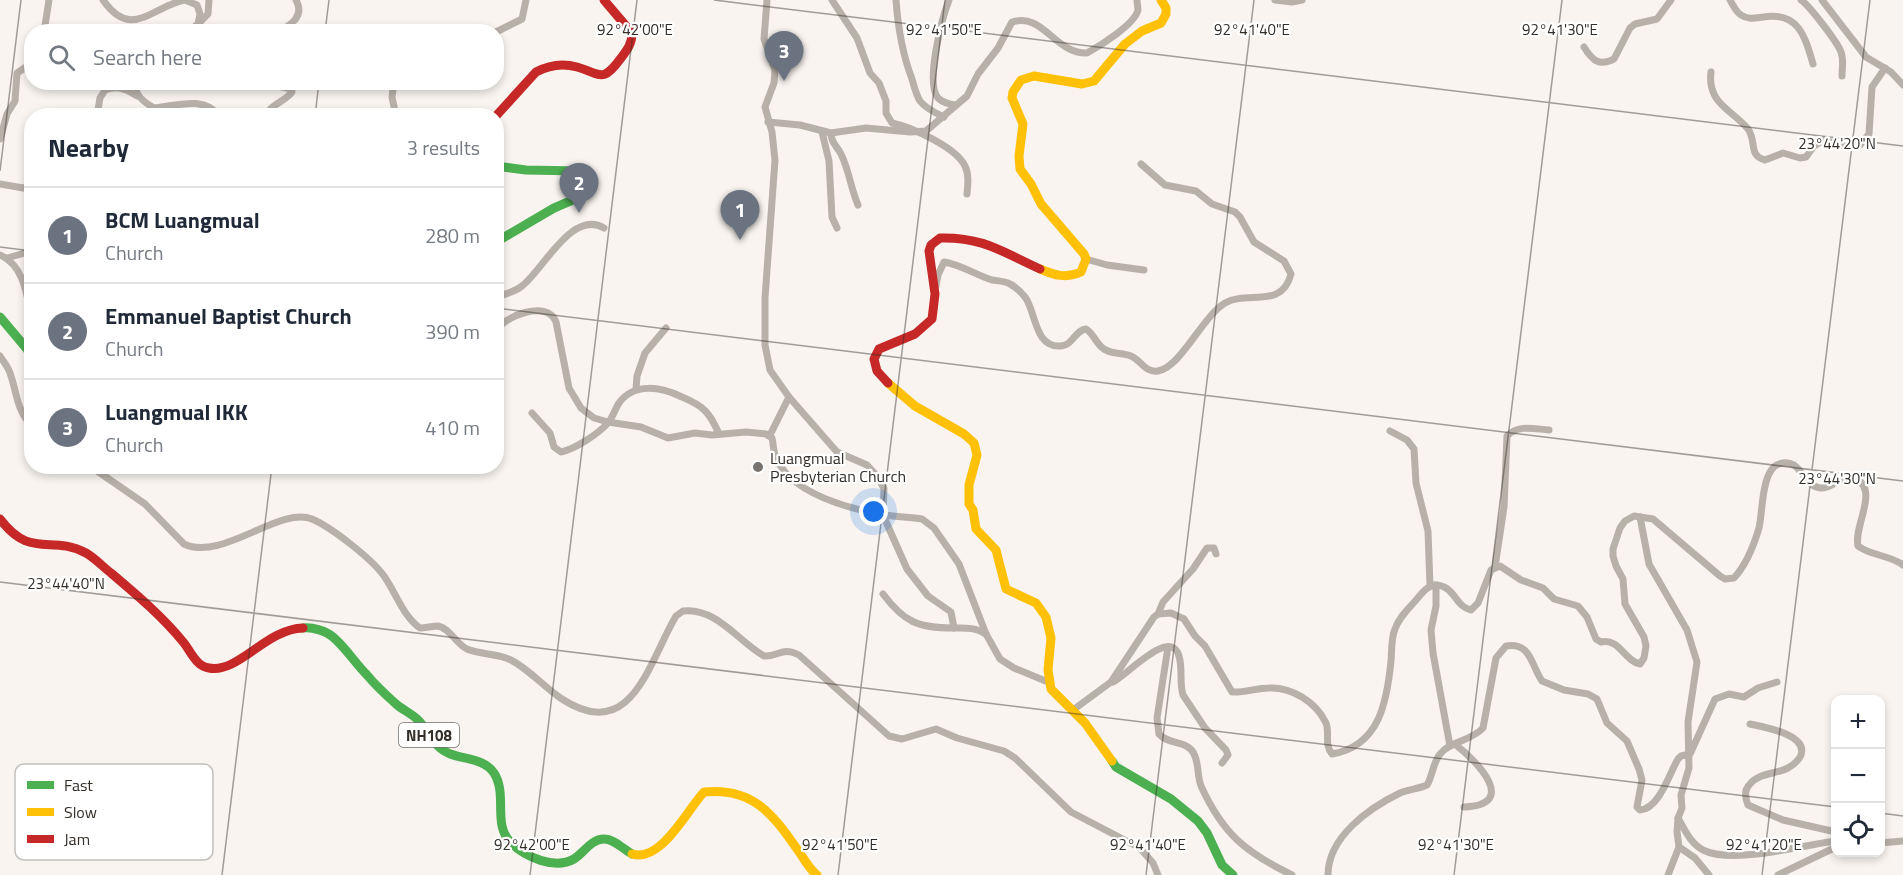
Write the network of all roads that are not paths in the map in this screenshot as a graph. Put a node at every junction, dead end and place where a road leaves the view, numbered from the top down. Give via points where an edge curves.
1 (50, 0) edge
2 (103, 0) edge
3 (184, 0) edge
4 (296, 0) edge
5 (526, 0) edge
6 (604, 0) edge
7 (766, 0) edge
8 (831, 0) edge
9 (896, 0) edge
10 (949, 0) edge
11 (1137, 0) edge
12 (1275, 0) edge
13 (1302, 0) edge
14 (1671, 0) edge
15 (1730, 0) edge
16 (1801, 0) edge
17 (1822, 0) edge
18 (1164, 1) edge
19 (208, 2) edge
20 (46, 24) edge
21 (198, 24) joint
22 (292, 24) edge
23 (504, 28) edge
24 (1584, 46) dead end
25 (1813, 64) dead end
26 (24, 68) edge
27 (1885, 68) junction
28 (1711, 72) dead end
29 (1842, 76) dead end
30 (1903, 85) edge
31 (105, 90) edge
32 (127, 90) edge
33 (135, 90) edge
34 (291, 90) edge
35 (393, 90) edge
36 (139, 97) junction
37 (956, 105) junction
38 (98, 108) edge
39 (154, 108) edge
40 (154, 108) edge
41 (211, 108) edge
42 (270, 108) edge
43 (394, 108) edge
44 (504, 109) edge
45 (944, 117) junction
46 (768, 122) junction
47 (822, 132) junction
48 (831, 133) junction
49 (918, 133) junction
50 (0, 139) edge
51 (1142, 164) dead end
52 (504, 167) edge
53 (0, 184) edge
54 (24, 188) edge
55 (967, 194) dead end
56 (858, 205) dead end
57 (604, 228) dead end
58 (837, 228) dead end
59 (504, 238) edge
60 (24, 253) edge
61 (4, 257) edge
62 (1086, 259) junction
63 (1144, 270) dead end
64 (24, 286) edge
65 (504, 294) edge
66 (935, 294) junction
67 (0, 317) edge
68 (504, 322) edge
69 (666, 328) dead end
70 (24, 346) edge
71 (0, 356) edge
72 (636, 389) junction
73 (789, 397) junction
74 (532, 412) dead end
75 (24, 416) edge
76 (608, 422) junction
77 (1549, 430) dead end
78 (1390, 431) dead end
79 (719, 434) junction
80 (770, 435) junction
81 (102, 474) edge
82 (883, 514) junction
83 (1640, 517) junction
84 (0, 519) edge
85 (1216, 554) dead end
86 (1903, 565) edge
87 (1495, 567) junction
88 (1433, 586) junction
89 (883, 594) dead end
90 (1158, 615) junction
91 (954, 628) junction
92 (986, 634) junction
93 (1168, 647) junction
94 (1048, 682) junction
95 (1111, 682) junction
96 (1777, 682) dead end
97 (1073, 710) junction
98 (1750, 724) dead end
99 (1453, 745) junction
100 (1690, 754) junction
101 (1222, 763) dead end
102 (1464, 807) dead end
103 (1678, 818) junction
104 (1831, 831) edge
105 (1903, 841) edge
106 (1831, 842) edge
107 (1885, 843) edge
108 (1679, 846) junction
109 (1831, 849) edge
110 (817, 875) edge
111 (1158, 875) edge
112 (1233, 875) edge
113 (1292, 875) edge
114 (1328, 875) edge
115 (1668, 875) edge
116 (1709, 875) edge
117 (1778, 875) edge

1 - 20 street
2 - 3 street via 116,15 133,19
3 - 21 street via 194,2 200,9
4 - 22 street via 299,12
5 - 23 street via 522,19
6 - 44 main road via 629,27 632,38 607,74 596,76 572,66 542,68
7 - 46 street via 764,39 776,70 765,107
8 - 49 street via 857,38 870,73 879,83 892,123
9 - 45 street via 901,47 918,96 930,110
10 - 37 street via 935,57 934,84 939,99
11 - 37 street via 1135,16 1087,53 1072,52 1036,24 1012,22 967,96
12 - 13 street
14 - 24 street via 1657,19 1630,28 1610,61 1598,63
15 - 25 street via 1737,12 1747,18 1783,16 1795,22
16 - 29 street via 1840,50
17 - 27 street via 1866,57
18 - 62 main road via 1166,14 1161,23 1125,44 1094,81 1082,84 1034,76 1021,80 1013,92 1023,124 1020,169 1041,204
19 - 21 street via 205,19
26 - 50 street via 17,73 15,101
27 - 28 street via 1872,87 1869,134 1860,145 1848,147 1824,140 1806,157 1783,153 1764,160 1756,157 1748,130 1715,98 1709,84
27 - 30 street
31 - 38 street
32 - 36 street
33 - 36 street
34 - 42 street via 287,98
35 - 43 street
36 - 39 street
37 - 45 street
40 - 41 street via 194,103
45 - 49 street
46 - 47 street
46 - 73 street via 775,160 765,298 766,353 770,370
47 - 48 street
47 - 58 street via 829,161 832,217
48 - 49 street via 866,128
48 - 56 street
49 - 55 street via 962,162 967,173
51 - 66 street via 1165,184 1196,191 1212,204 1235,212 1254,242 1290,268 1286,285 1266,298 1226,303 1207,318 1177,359 1153,371 1129,355 1102,348 1086,329 1080,330 1068,344 1051,344 1039,333 1026,298 1017,289 956,264 945,262
52 - 59 main road via 580,171 588,177 590,188
53 - 54 street
57 - 65 street via 597,224 574,230 523,286
60 - 61 street
61 - 64 street via 13,263
62 - 63 street
62 - 66 main road via 1082,272 1065,276 1031,266 993,245 940,238 929,251
66 - 94 main road via 932,319 915,334 879,349 875,366 897,393 975,443 977,455 968,499 976,529 996,550 1006,589 1036,603 1043,612 1052,643
67 - 70 main road
68 - 76 street via 533,311 551,313 571,395 588,414
69 - 72 street via 645,353
71 - 75 street
72 - 76 street via 620,401
72 - 79 street via 676,394 700,405
73 - 80 street
73 - 82 street via 837,452 867,465 878,477 884,489
74 - 76 street via 561,452 571,450
76 - 79 street via 641,427 668,438
77 - 87 street via 1522,428 1508,436 1504,507
78 - 88 street via 1414,449
79 - 80 street
80 - 82 street via 779,465 797,483 822,498
81 - 111 street via 145,504 190,547 209,547 291,518 310,518 369,560 410,620 420,628 440,626 464,648 517,663 561,699 583,711 608,711 626,703 650,669 676,616 690,610 705,614 764,656 782,651 799,655 889,736 902,739 936,729 1004,751 1071,812 1140,848
82 - 91 street via 907,569 928,596 951,612
82 - 92 street via 922,519 934,528 959,564
83 - 86 street via 1653,519 1720,576 1734,578 1755,539 1771,470 1787,463 1798,467 1819,488 1849,476 1858,479 1867,497 1858,546
83 - 87 street via 1624,521 1613,549 1623,579 1625,604 1644,637 1646,646 1640,664 1613,643 1596,639 1578,606 1554,599 1543,588
83 - 100 street via 1649,564 1687,630 1697,662 1688,722
84 - 110 main road, NH108 via 24,541 78,549 87,554 153,608 197,663 207,668 223,669 288,628 305,627 331,636 372,682 417,719 443,750 489,767 498,781 505,836 533,857 564,863 603,839 630,854 648,855 704,792 728,790 762,807
85 - 90 street via 1214,548 1208,548 1163,602
87 - 88 street via 1479,603 1471,610 1463,607 1448,588
88 - 90 street via 1395,629 1389,680 1376,726 1355,746 1334,754 1328,749 1325,722 1310,702 1275,688 1232,692 1184,619 1175,614
88 - 99 street via 1433,653
89 - 91 street via 899,615 911,621
90 - 95 street
91 - 92 street
92 - 94 street via 1006,664
93 - 95 street via 1160,648
93 - 101 street via 1176,650 1179,657 1185,697 1205,728 1226,750 1227,758
93 - 113 street via 1158,734 1186,746 1194,754 1200,784 1234,838
94 - 97 main road
95 - 97 street
96 - 100 street via 1744,697 1729,694 1715,699
97 - 112 main road via 1116,767 1171,799 1198,821 1222,865
98 - 104 street via 1792,737 1802,750 1801,756 1787,768 1755,779 1748,786 1748,806 1783,820
99 - 100 street via 1483,728 1496,658 1509,645 1527,651 1542,681 1597,699 1607,723 1627,741 1639,768 1640,810 1647,809 1661,792 1681,756
99 - 102 street via 1483,772 1492,787 1486,803
99 - 114 street via 1437,759 1427,785 1401,792 1380,804 1340,839 1330,856
100 - 103 street
103 - 106 street via 1690,839 1702,849 1723,856
103 - 108 street
105 - 107 street
108 - 115 street
108 - 116 street
109 - 117 street

